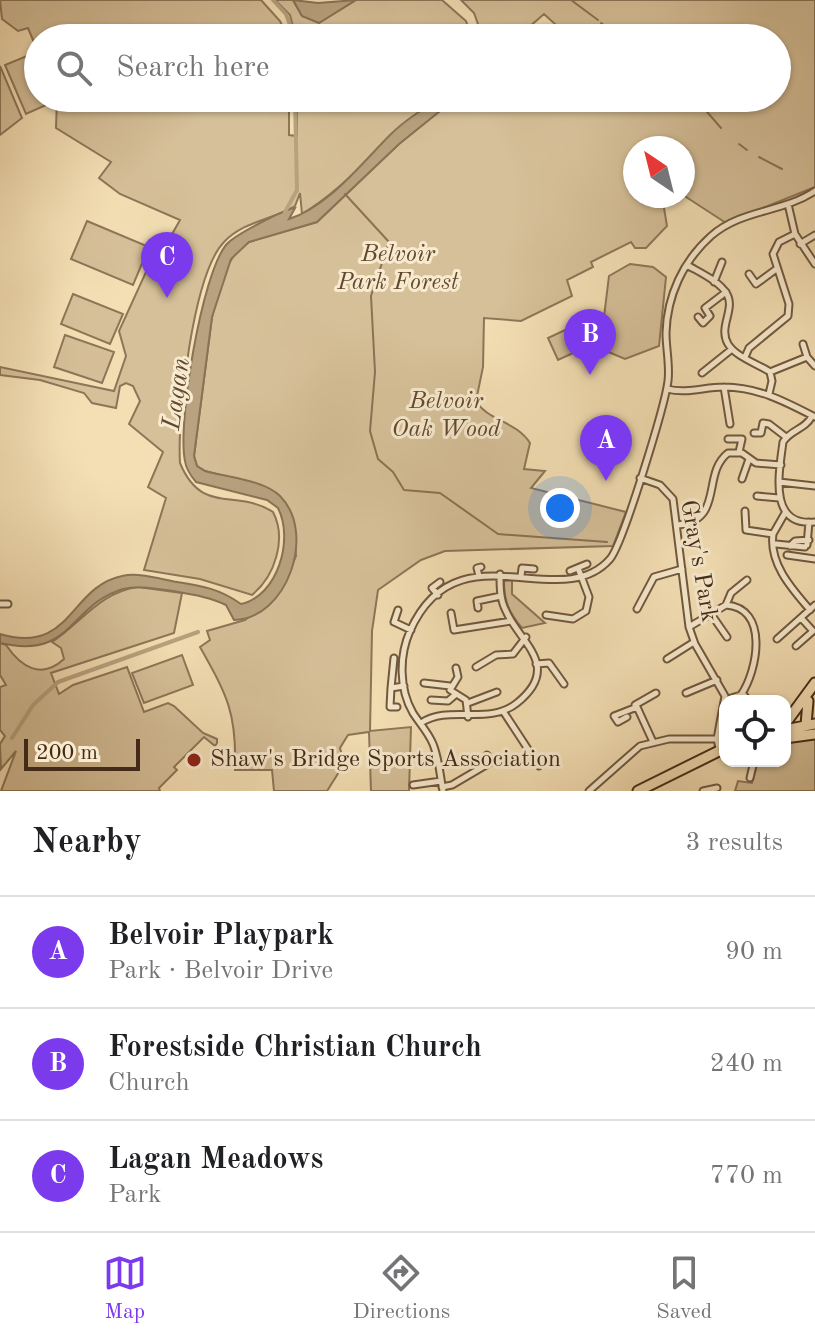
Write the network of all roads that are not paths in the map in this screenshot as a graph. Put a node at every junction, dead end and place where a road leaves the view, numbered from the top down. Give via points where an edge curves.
1 (815, 191) edge
2 (788, 204) junction
3 (795, 234) junction
4 (815, 235) edge
5 (800, 244) junction
6 (722, 262) dead end
7 (815, 264) edge
8 (687, 265) junction
9 (775, 270) junction
10 (749, 274) dead end
11 (714, 282) junction
12 (726, 292) junction
13 (698, 317) dead end
14 (803, 344) dead end
15 (732, 349) junction
16 (745, 357) junction
17 (807, 357) junction
18 (815, 366) edge
19 (770, 372) junction
20 (702, 373) dead end
21 (724, 387) junction
22 (667, 389) junction
23 (769, 394) junction
24 (814, 416) edge
25 (730, 424) dead end
26 (754, 433) dead end
27 (786, 437) junction
28 (728, 439) dead end
29 (739, 452) junction
30 (749, 459) junction
31 (781, 465) junction
32 (640, 478) junction
33 (742, 479) dead end
34 (779, 482) junction
35 (815, 486) edge
36 (757, 496) dead end
37 (779, 498) junction
38 (745, 511) dead end
39 (785, 513) junction
40 (812, 522) edge
41 (678, 525) junction
42 (773, 534) junction
43 (776, 544) dead end
44 (809, 546) edge
45 (787, 555) dead end
46 (815, 559) edge
47 (587, 564) dead end
48 (481, 567) dead end
49 (578, 568) junction
50 (534, 569) dead end
51 (682, 569) junction
52 (570, 571) dead end
53 (500, 574) junction
54 (479, 576) junction
55 (521, 576) junction
56 (582, 579) junction
57 (747, 580) dead end
58 (440, 582) dead end
59 (438, 595) junction
60 (501, 596) junction
61 (0, 604) edge
62 (8, 604) dead end
63 (726, 605) junction
64 (478, 608) dead end
65 (812, 608) edge
66 (637, 609) dead end
67 (398, 610) dead end
68 (451, 613) dead end
69 (711, 614) junction
70 (550, 617) dead end
71 (802, 619) junction
72 (511, 621) junction
73 (689, 627) junction
74 (411, 630) junction
75 (526, 637) junction
76 (727, 637) dead end
77 (777, 639) dead end
78 (694, 642) junction
79 (796, 646) dead end
80 (394, 658) dead end
81 (667, 659) dead end
82 (536, 664) junction
83 (476, 667) dead end
84 (456, 668) dead end
85 (717, 680) junction
86 (424, 683) dead end
87 (564, 684) dead end
88 (815, 684) edge
89 (404, 686) junction
90 (450, 686) junction
91 (391, 688) junction
92 (497, 692) dead end
93 (656, 693) dead end
94 (686, 693) dead end
95 (742, 693) joint
96 (455, 695) junction
97 (723, 695) edge
98 (737, 695) edge
99 (431, 700) dead end
100 (468, 703) junction
101 (635, 706) junction
102 (391, 707) dead end
103 (503, 711) junction
104 (791, 716) edge
105 (468, 717) junction
106 (627, 717) dead end
107 (421, 723) junction
108 (813, 728) edge
109 (719, 729) edge
110 (791, 730) edge
111 (791, 736) edge
112 (717, 739) junction
113 (653, 742) junction
114 (719, 748) edge
115 (719, 752) edge
116 (487, 755) dead end
117 (539, 766) dead end
118 (753, 767) edge
119 (750, 778) dead end
120 (413, 785) dead end
121 (442, 786) edge
122 (717, 788) dead end
123 (589, 791) edge
124 (638, 791) edge
125 (703, 791) edge

1 - 2 street
2 - 3 street
2 - 8 street via 726,225
3 - 5 street
3 - 9 street via 776,246
4 - 5 street
5 - 7 street
6 - 11 street
8 - 11 street
8 - 22 street via 669,310
9 - 10 street via 756,284
9 - 16 street via 789,304 788,316
11 - 12 street
12 - 13 street via 705,308 710,316 703,323
12 - 15 street via 730,305 724,327
14 - 17 street
15 - 16 street
15 - 20 street
16 - 19 street
17 - 18 street
17 - 19 street
19 - 23 street
21 - 22 street
21 - 23 street
21 - 25 street
22 - 32 street
23 - 24 street
24 - 27 street
26 - 27 street via 761,433 766,423
27 - 31 street
28 - 29 street via 742,439
29 - 30 street
29 - 41 street via 722,458 703,516
30 - 31 street
30 - 33 street
31 - 34 street
32 - 41 street, Gray's Park via 667,490
32 - 56 street via 616,552
34 - 35 street
34 - 37 street
36 - 37 street
37 - 39 street
38 - 42 street via 746,530
39 - 40 street via 799,522
39 - 42 street
40 - 44 street
41 - 51 street, Gray's Park
42 - 65 street via 778,567
43 - 44 street
45 - 46 street
47 - 49 street
48 - 54 street
49 - 52 street
49 - 56 street
50 - 55 street via 522,568
51 - 66 street via 654,577
51 - 73 street, Gray's Park
53 - 54 street
53 - 55 street
53 - 60 street
54 - 59 street
55 - 56 street
56 - 70 street via 589,597 586,611 573,619
57 - 63 street
58 - 59 street via 432,588
59 - 74 street
60 - 64 street via 477,601
60 - 72 street
61 - 62 street
63 - 69 street
63 - 95 street via 745,610 753,622 754,668
65 - 71 street
67 - 74 street via 394,622
68 - 72 street via 454,630
69 - 73 street
69 - 76 street
71 - 77 street
71 - 79 street via 813,631
72 - 75 street
73 - 78 street, Gray's Park
74 - 89 street via 403,653
75 - 82 street
75 - 83 street via 511,656 496,655
78 - 81 street
78 - 85 street, Gray's Park
80 - 91 street
82 - 87 street via 549,663
82 - 103 street via 528,691
84 - 90 street via 458,677
85 - 94 street
85 - 97 street, Gray's Park
86 - 90 street
88 - 104 highway
88 - 108 highway via 806,707
89 - 91 street
89 - 107 street
90 - 96 street
91 - 102 street
92 - 100 street
93 - 101 street
95 - 98 street
96 - 99 street via 448,701
96 - 100 street
100 - 105 street
101 - 106 street via 614,716 618,722
101 - 113 street
103 - 105 street
103 - 117 street
105 - 107 street via 434,717
107 - 121 street via 435,750
108 - 110 highway
108 - 111 highway
109 - 112 street
112 - 113 street
112 - 114 street
113 - 123 street via 630,753
115 - 124 highway
116 - 121 street via 491,762
118 - 119 street
120 - 121 street
122 - 125 street

